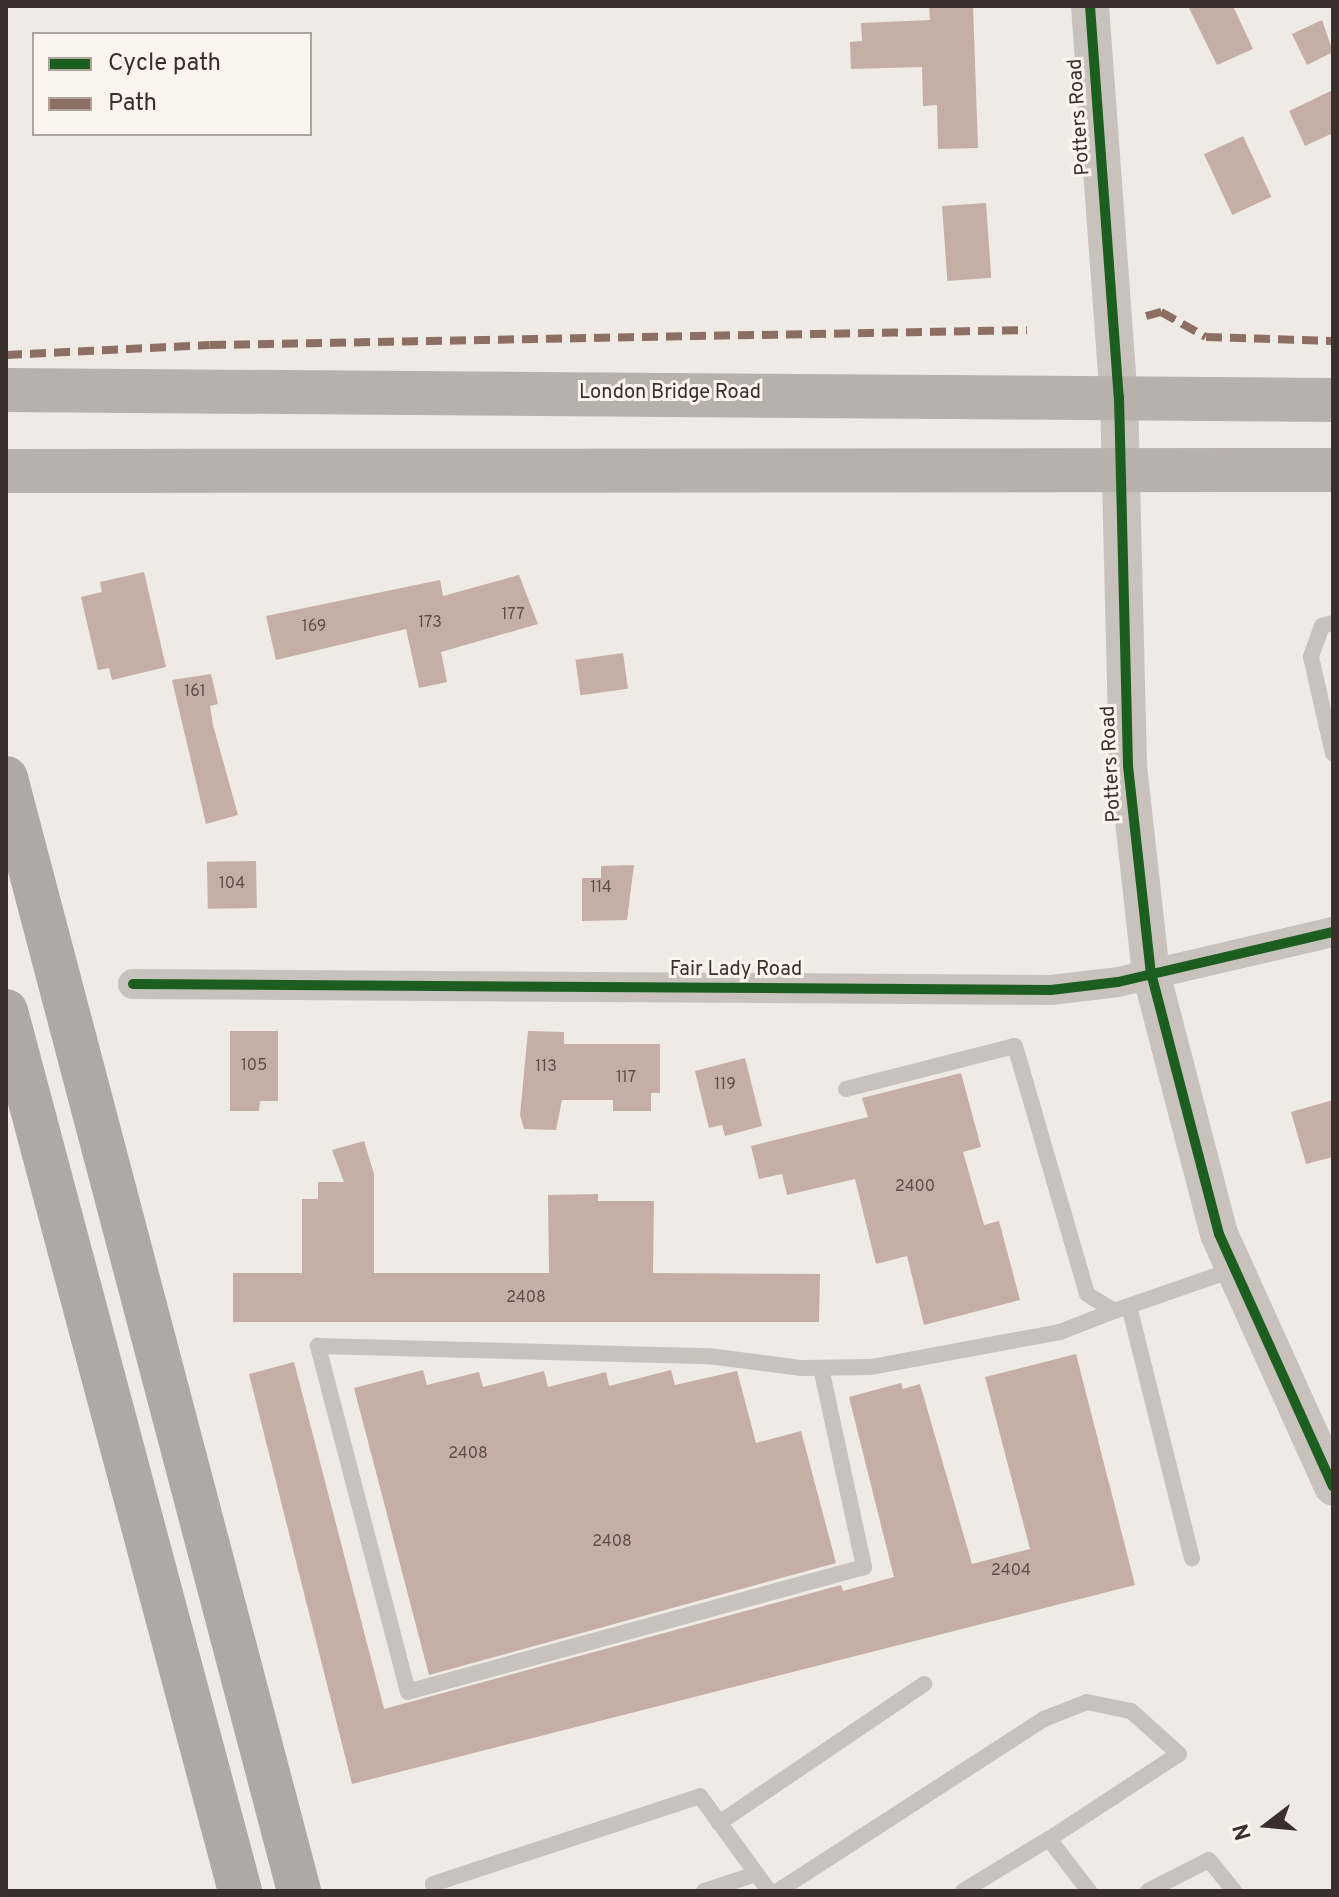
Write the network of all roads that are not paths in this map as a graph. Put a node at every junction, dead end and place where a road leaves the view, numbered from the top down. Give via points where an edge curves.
1 (1090, 6) edge
2 (6, 390) edge
3 (1119, 397) junction
4 (1333, 400) edge
5 (1121, 466) junction
6 (1333, 470) edge
7 (6, 471) edge
8 (1333, 623) edge
9 (1333, 754) edge
10 (6, 778) edge
11 (1333, 932) edge
12 (1151, 973) junction
13 (133, 984) dead end
14 (6, 1011) edge
15 (846, 1089) dead end
16 (1235, 1269) junction
17 (1121, 1308) junction
18 (821, 1368) junction
19 (1333, 1486) edge
20 (1192, 1558) dead end
21 (924, 1684) dead end
22 (719, 1823) junction
23 (1049, 1839) junction
24 (756, 1874) junction
25 (240, 1891) edge
26 (299, 1891) edge
27 (435, 1891) edge
28 (704, 1891) edge
29 (769, 1891) edge
30 (778, 1891) edge
31 (963, 1891) edge
32 (1089, 1891) edge
33 (1148, 1891) edge
34 (1234, 1891) edge

1 - 3 street, Potters Road
2 - 3 main road, London Bridge Road
3 - 4 main road, London Bridge Road
3 - 5 street, Potters Road
5 - 6 main road
5 - 7 main road
5 - 12 street, Potters Road via 1128,766
8 - 9 lane via 1322,626 1311,657
10 - 26 highway
11 - 12 street, Fair Lady Road
12 - 13 street, Fair Lady Road via 1051,990
12 - 16 street, Potters Road via 1181,1105
14 - 25 highway
15 - 17 lane via 1015,1046 1087,1294
16 - 17 lane
16 - 19 street, Potters Road
17 - 18 lane via 1060,1332 871,1367
17 - 20 lane
18 - 18 lane via 708,1356 318,1346 408,1692 864,1567
21 - 22 lane
22 - 24 lane
22 - 27 lane via 700,1796 433,1884
23 - 30 lane via 1179,1754 1131,1711 1087,1702 1044,1719
23 - 31 lane
23 - 32 lane
24 - 28 lane
24 - 29 lane
33 - 34 lane via 1209,1860

